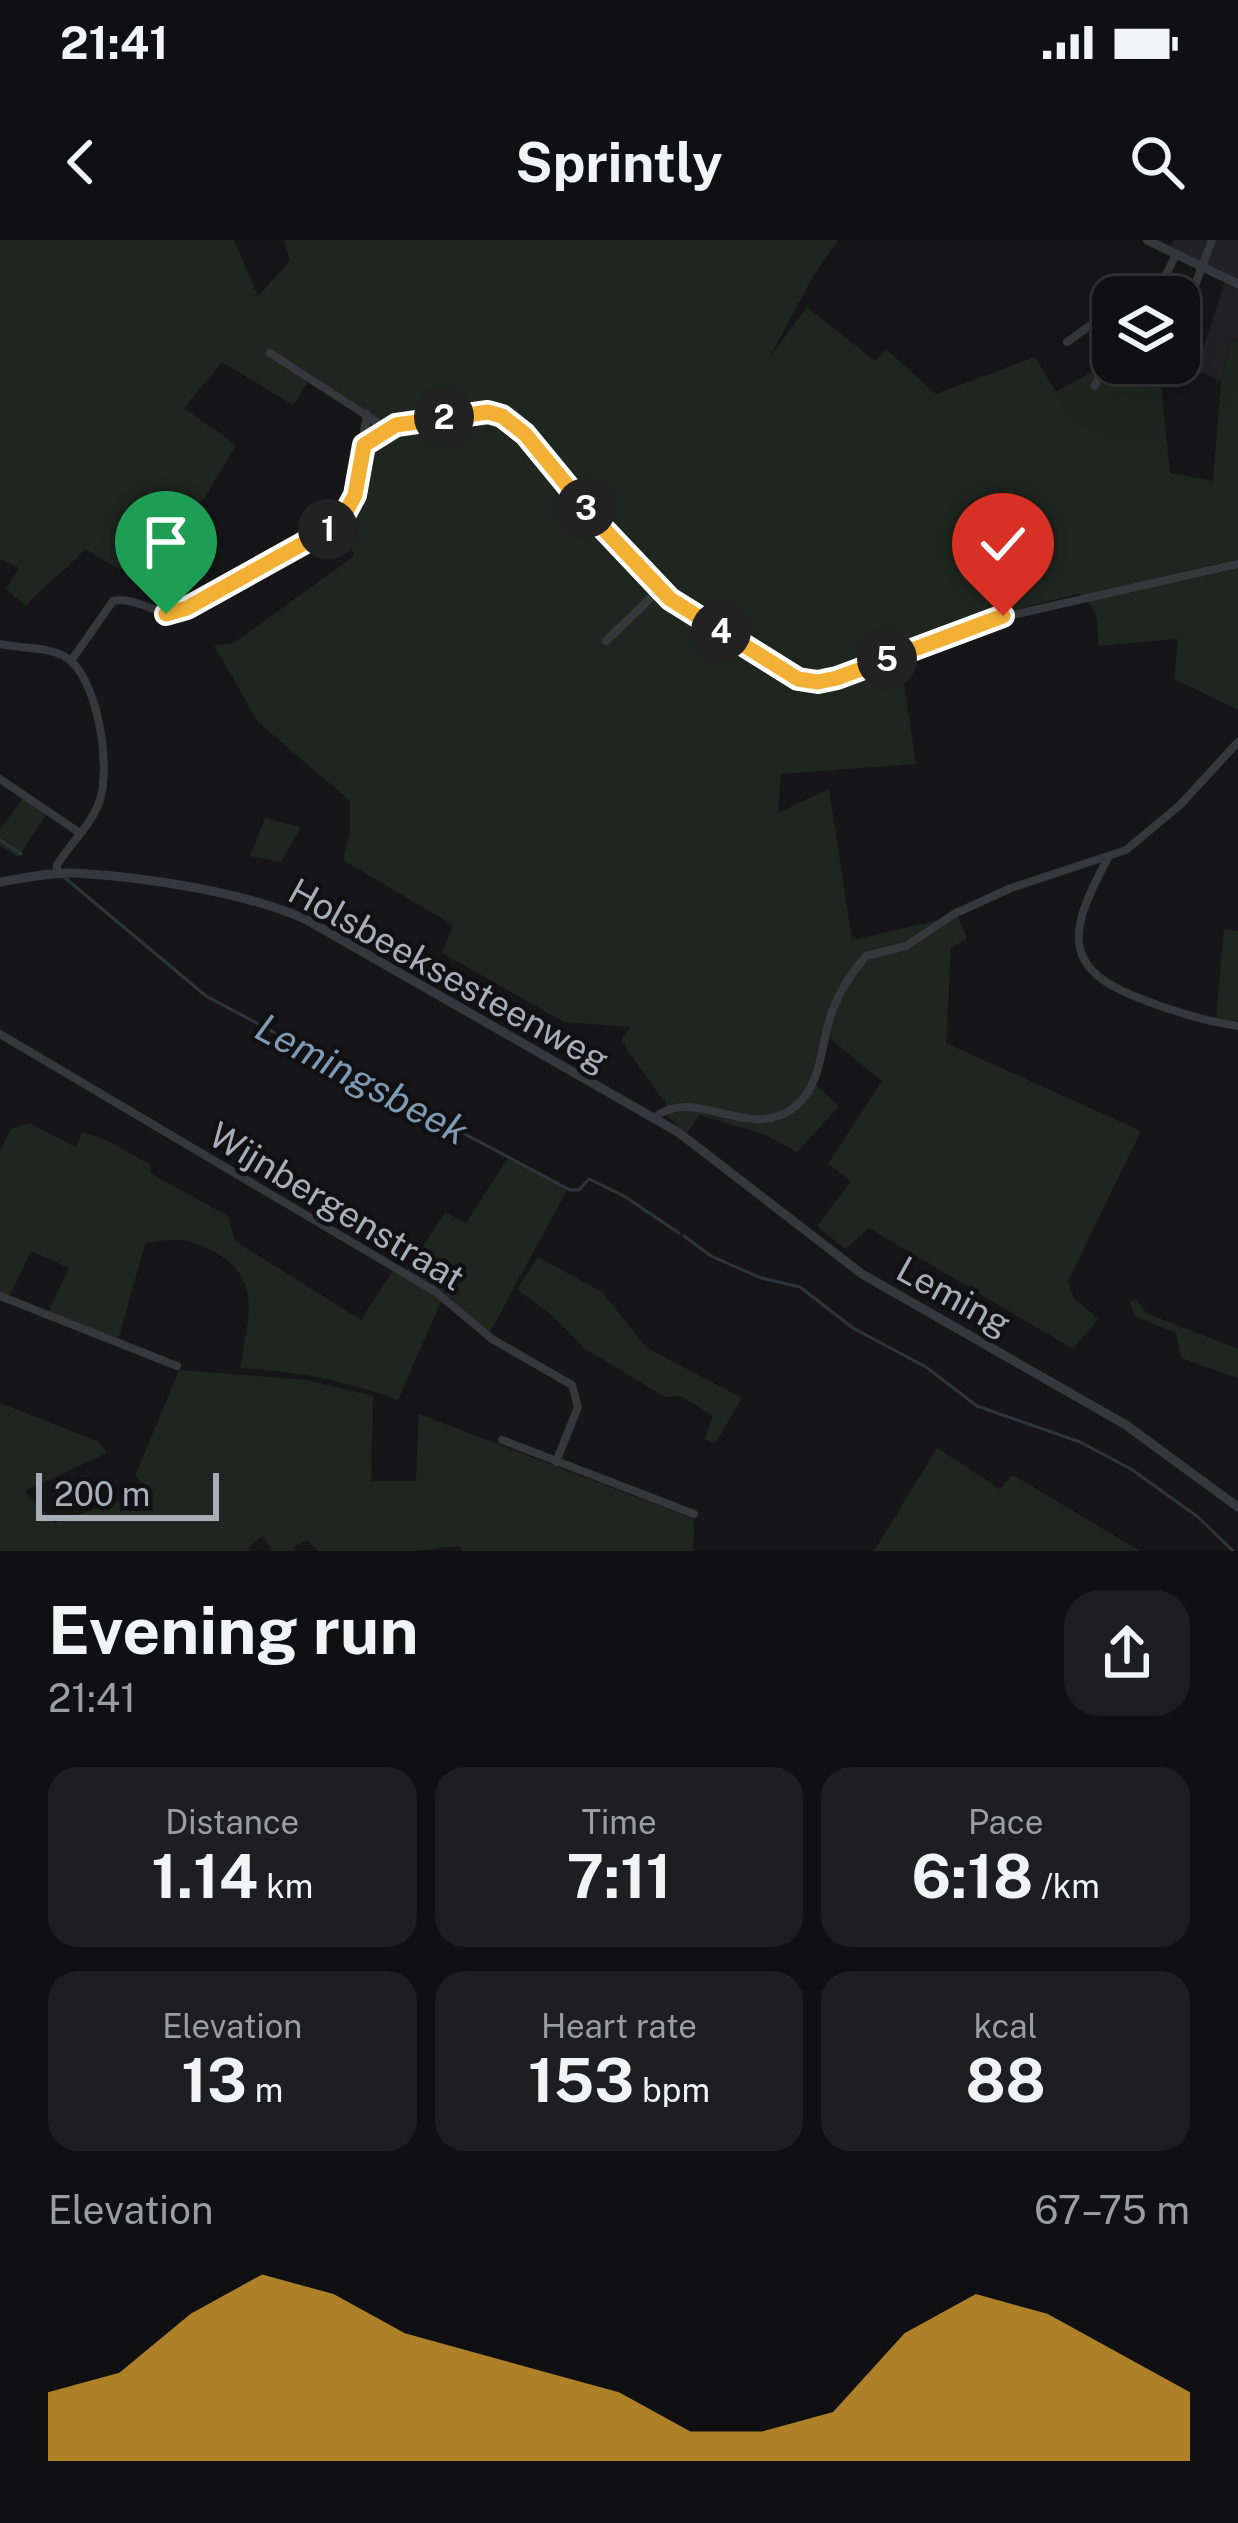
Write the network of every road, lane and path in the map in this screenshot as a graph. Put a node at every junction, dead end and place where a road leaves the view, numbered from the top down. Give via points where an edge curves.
1 (1147, 240) edge
2 (1212, 240) edge
3 (1176, 254) junction
4 (1203, 268) junction
5 (1164, 276) edge
6 (1200, 276) edge
7 (1238, 284) edge
8 (1092, 323) edge
9 (1067, 342) dead end
10 (270, 353) dead end
11 (368, 415) junction
12 (386, 428) junction
13 (364, 445) junction
14 (1238, 564) edge
15 (660, 589) junction
16 (606, 641) dead end
17 (0, 644) edge
18 (71, 661) junction
19 (1238, 742) edge
20 (0, 778) edge
21 (80, 833) junction
22 (1109, 857) junction
23 (57, 873) junction
24 (0, 882) edge
25 (1238, 1026) edge
26 (0, 1034) edge
27 (654, 1118) junction
28 (0, 1296) edge
29 (177, 1366) dead end
30 (502, 1440) dead end
31 (556, 1462) junction
32 (1238, 1507) edge
33 (694, 1514) dead end

1 - 3 street
2 - 4 street
3 - 4 street
3 - 5 street
4 - 6 street
4 - 7 street
8 - 9 street
10 - 11 street
11 - 12 street
11 - 13 street
12 - 13 street
12 - 15 street via 495,413 512,422
13 - 18 street via 340,523 181,611 110,602
14 - 15 street via 1003,616 818,682 787,674
15 - 16 street
17 - 18 street
18 - 21 street via 94,697 103,760 101,796
19 - 22 street via 1163,821
20 - 21 street
21 - 23 street
22 - 25 street via 1082,918 1082,959 1091,974 1176,1012
22 - 27 street via 1011,888 906,946 871,952 832,1010 824,1053 792,1109 747,1118 685,1106
23 - 24 street, Holsbeeksesteenweg
23 - 27 street, Holsbeeksesteenweg via 201,890 293,914
26 - 31 street, Wijnbergenstraat via 436,1292 492,1340 565,1378 578,1407
27 - 32 street, Leming via 862,1274 1126,1426
28 - 29 street
30 - 31 street
31 - 33 street

